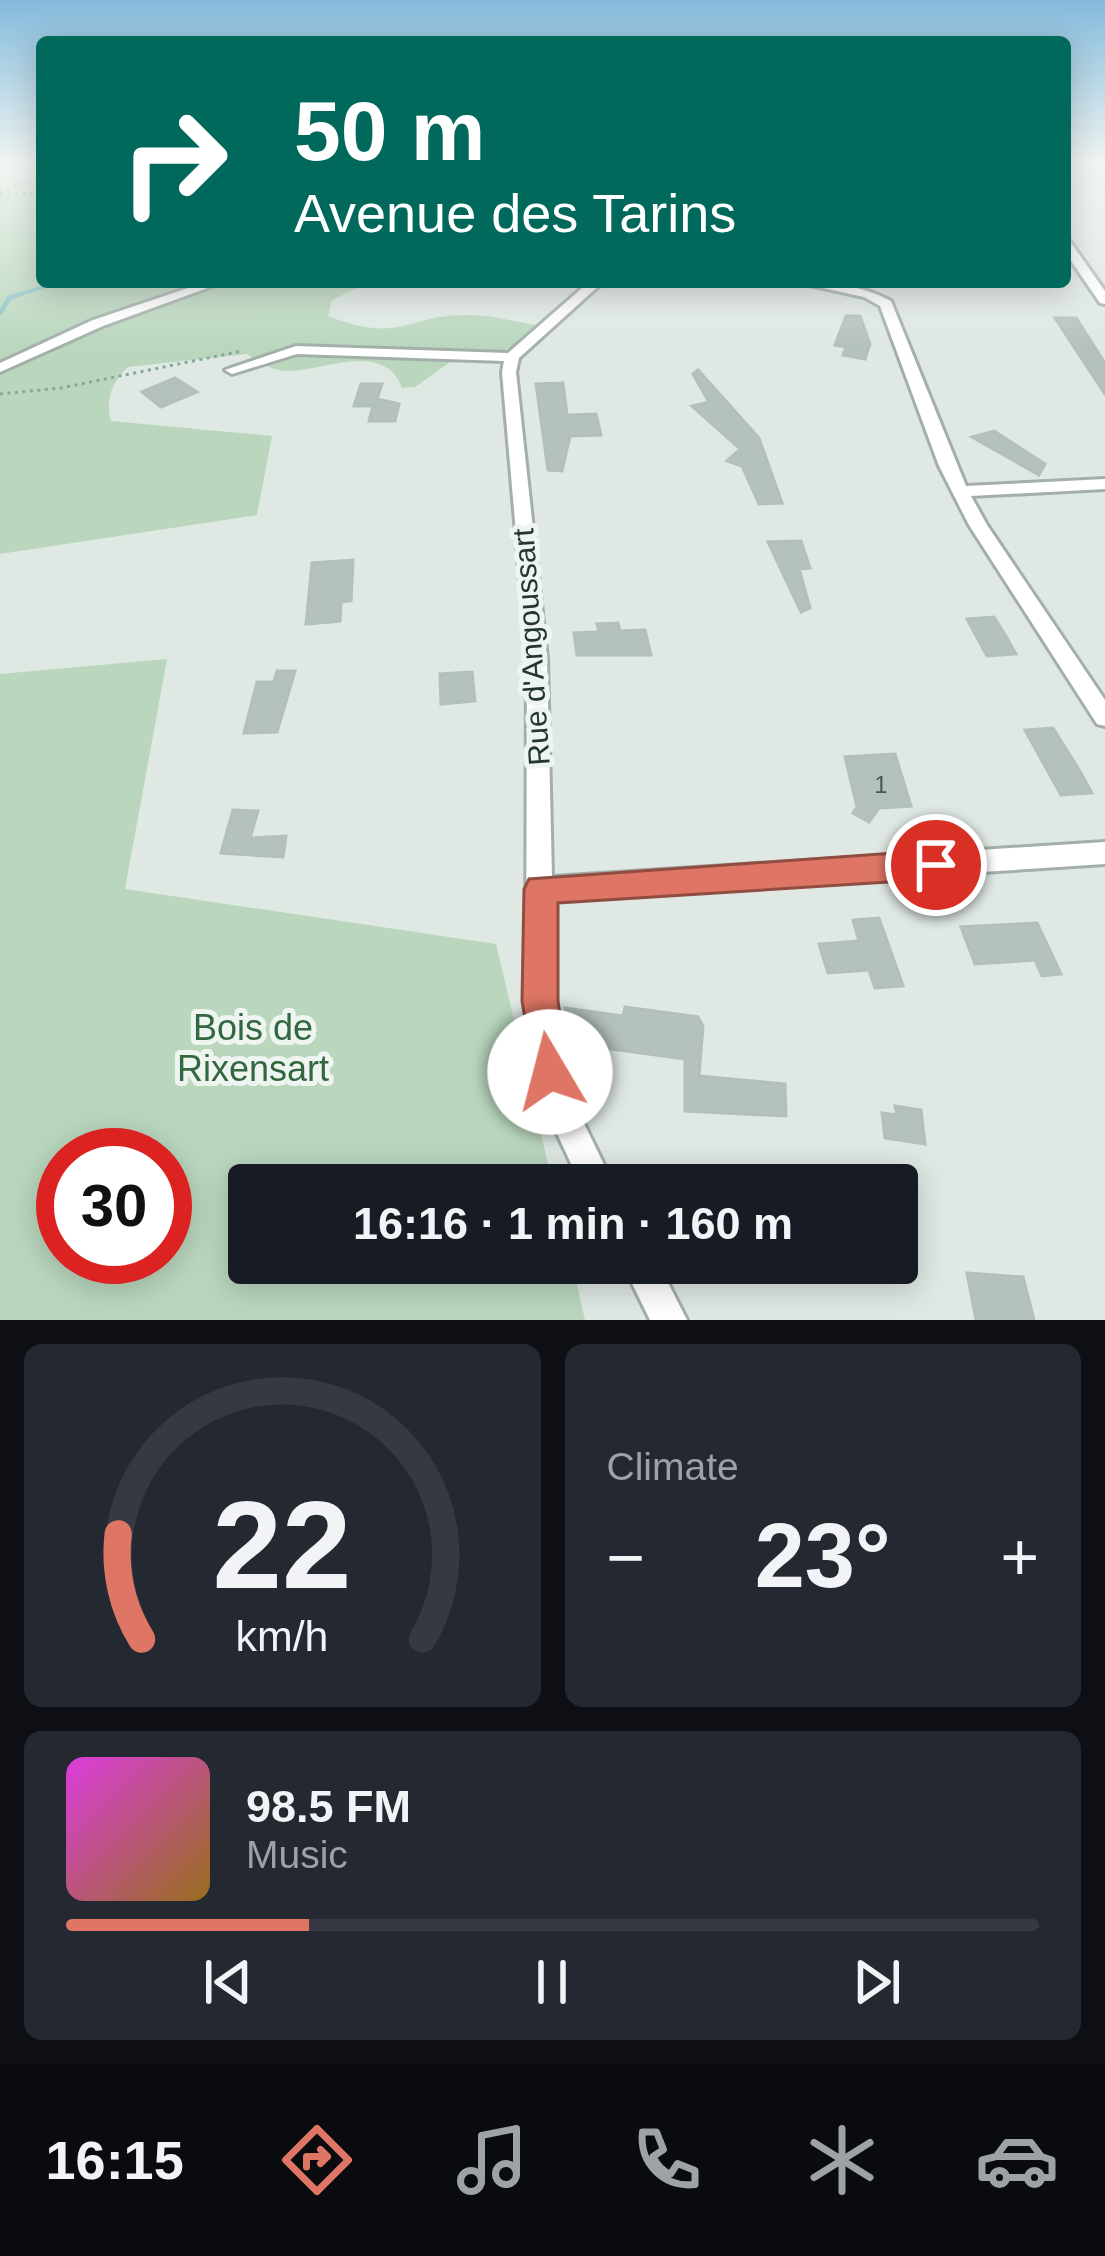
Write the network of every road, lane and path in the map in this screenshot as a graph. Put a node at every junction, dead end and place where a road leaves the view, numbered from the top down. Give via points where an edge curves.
1 (1071, 252) edge
2 (200, 288) edge
3 (590, 288) edge
4 (841, 288) edge
5 (1105, 300) edge
6 (285, 352) junction
7 (512, 357) junction
8 (0, 368) edge
9 (232, 370) dead end
10 (0, 394) edge
11 (1105, 484) edge
12 (960, 491) junction
13 (1105, 718) edge
14 (1105, 853) edge
15 (541, 889) junction
16 (588, 1164) edge
17 (650, 1284) edge
18 (669, 1320) edge

1 - 5 street
2 - 8 street
3 - 7 street
4 - 12 street via 886,304
6 - 7 street
6 - 9 street
6 - 10 path via 173,360 50,392
7 - 15 street, Rue d'Angoussart via 512,434 537,658
11 - 12 street
12 - 13 street
14 - 15 street
15 - 16 street, Rue d'Angoussart via 540,1001 550,1072
17 - 18 street

